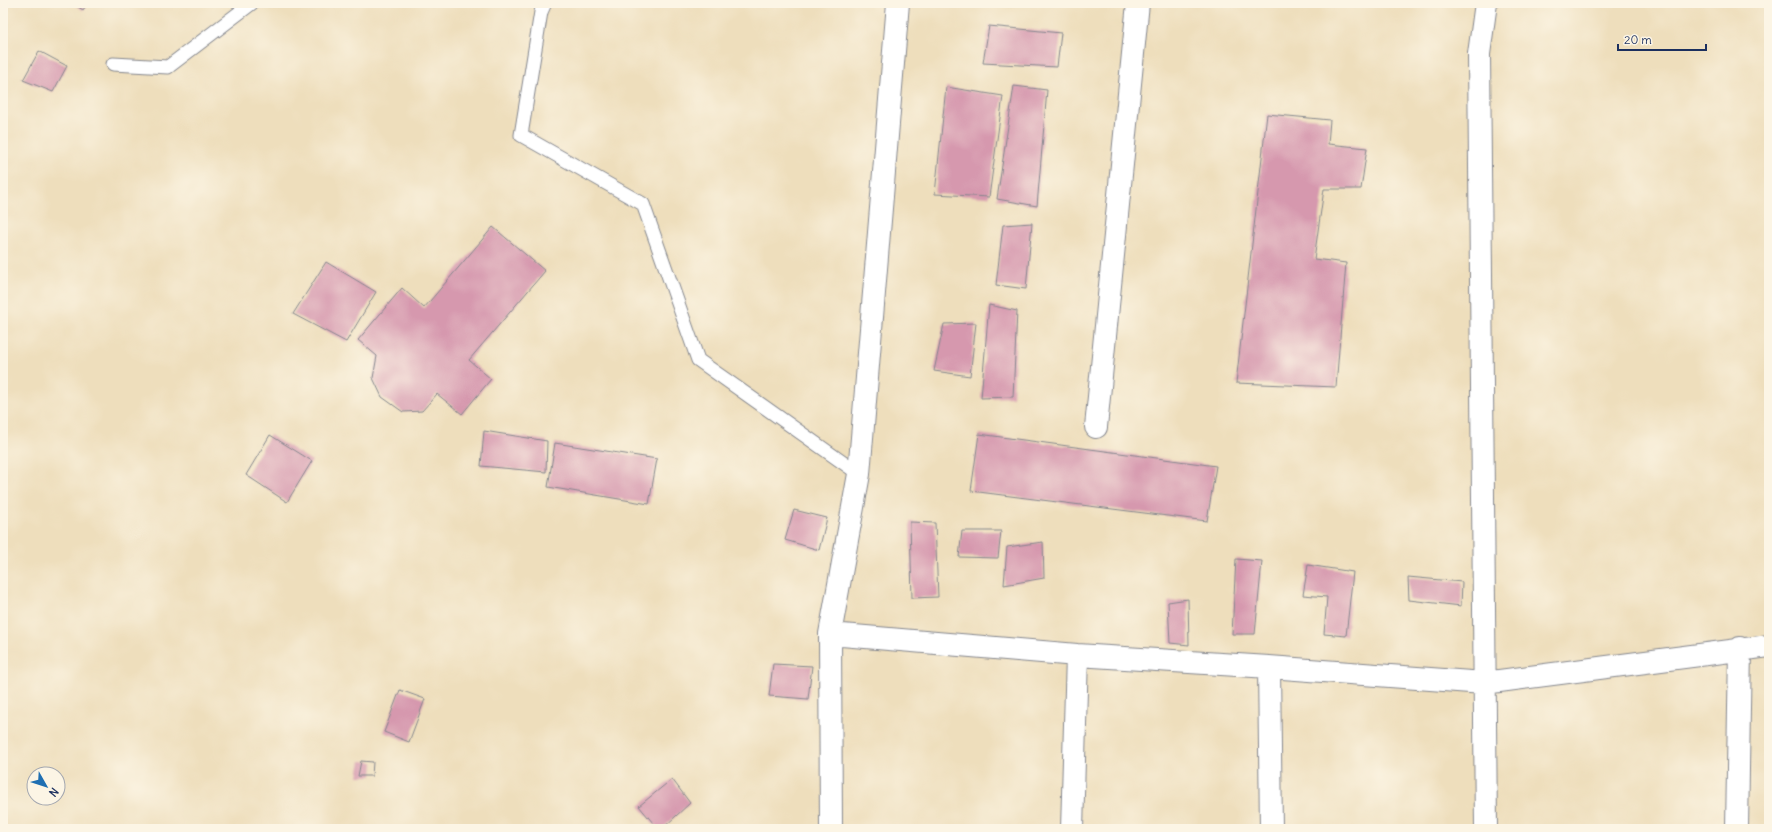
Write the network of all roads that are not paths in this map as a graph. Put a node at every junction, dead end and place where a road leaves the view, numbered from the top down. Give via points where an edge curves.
1 (252, 3) edge
2 (545, 3) edge
3 (898, 3) edge
4 (1138, 3) edge
5 (1486, 3) edge
6 (113, 64) dead end
7 (1096, 427) dead end
8 (859, 474) junction
9 (830, 634) junction
10 (1769, 646) edge
11 (1740, 648) junction
12 (1077, 655) junction
13 (1269, 667) junction
14 (1484, 683) junction
15 (831, 829) edge
16 (1072, 829) edge
17 (1271, 829) edge
18 (1486, 829) edge
19 (1737, 829) edge

1 - 6 lane via 168,68
2 - 8 lane via 541,12 521,135 643,204 698,360
3 - 8 street
4 - 7 street
5 - 14 street via 1479,54
8 - 9 street
9 - 12 street
9 - 15 street
10 - 11 street
11 - 14 street
11 - 19 street
12 - 13 street
12 - 16 street
13 - 14 street
13 - 17 street
14 - 18 street

